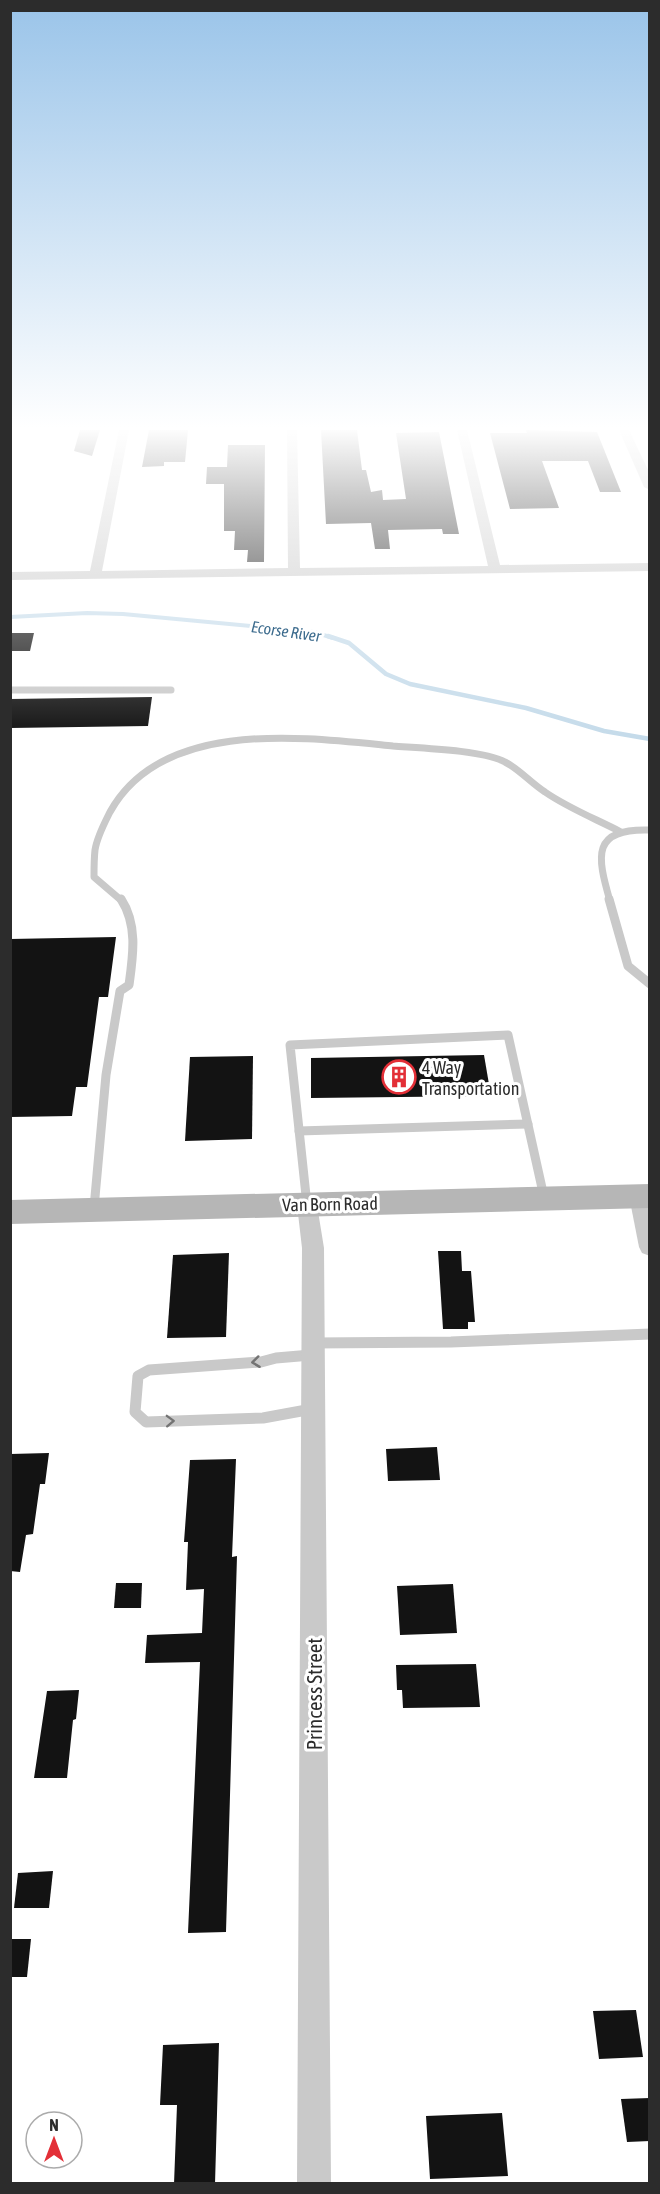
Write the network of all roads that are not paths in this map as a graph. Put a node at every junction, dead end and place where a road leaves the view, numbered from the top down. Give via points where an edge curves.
1 (104, 532) edge
2 (293, 532) edge
3 (486, 532) edge
4 (650, 567) edge
5 (495, 569) junction
6 (294, 572) junction
7 (95, 575) junction
8 (10, 576) edge
9 (10, 690) edge
10 (171, 690) dead end
11 (650, 830) edge
12 (621, 832) junction
13 (650, 984) edge
14 (528, 1125) junction
15 (299, 1131) junction
16 (644, 1196) edge
17 (544, 1199) junction
18 (308, 1205) junction
19 (94, 1210) junction
20 (10, 1212) edge
21 (650, 1247) edge
22 (650, 1334) edge
23 (313, 1349) junction
24 (313, 1409) junction
25 (314, 2184) edge

1 - 7 street
2 - 6 street
3 - 5 street
4 - 5 street
5 - 6 street
6 - 7 street
7 - 8 street
9 - 10 lane
11 - 12 lane
12 - 13 lane via 607,838 599,853 601,869 628,966
12 - 19 lane via 546,793 504,761 458,752 288,737 255,739 196,747 169,756 133,780 118,798 94,849 94,877 121,899 129,915 135,951 129,985 120,991 106,1075
14 - 15 lane
14 - 15 lane via 508,1035 290,1045
14 - 17 lane
15 - 18 lane
16 - 17 main road, Van Born Road
16 - 21 street
17 - 18 main road, Van Born Road
18 - 19 main road, Van Born Road
18 - 23 street, Princess Street via 313,1248
19 - 20 main road, Van Born Road
22 - 23 lane
23 - 24 street, Princess Street
23 -> 24 lane via 261,1362 149,1370 138,1376 135,1412 146,1422 262,1418
24 - 25 street, Princess Street

